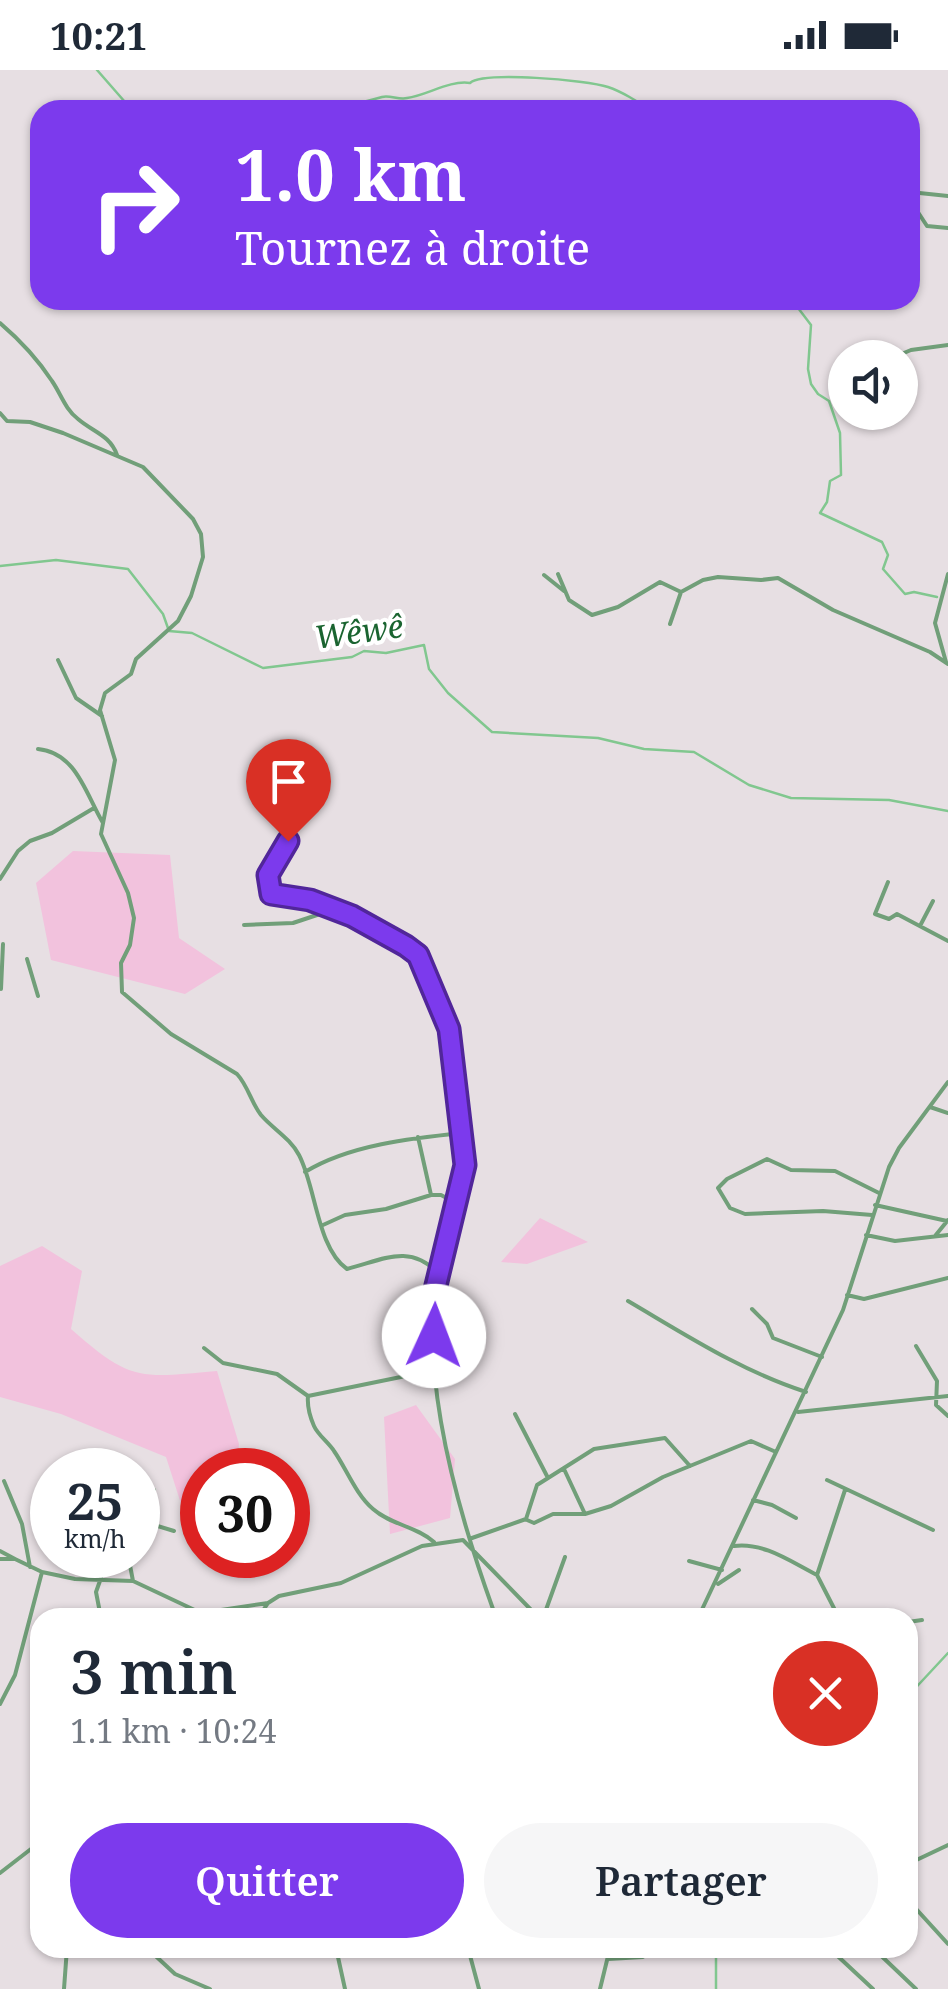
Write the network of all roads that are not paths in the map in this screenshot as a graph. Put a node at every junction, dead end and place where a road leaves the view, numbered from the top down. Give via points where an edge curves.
1 (920, 193) edge
2 (948, 196) edge
3 (920, 215) edge
4 (948, 228) edge
5 (0, 323) edge
6 (948, 345) edge
7 (918, 349) edge
8 (0, 413) edge
9 (118, 456) junction
10 (558, 574) dead end
11 (948, 574) edge
12 (544, 575) dead end
13 (945, 586) edge
14 (564, 591) junction
15 (681, 592) junction
16 (670, 624) dead end
17 (58, 660) dead end
18 (947, 663) edge
19 (102, 716) junction
20 (38, 749) dead end
21 (94, 808) junction
22 (102, 823) junction
23 (288, 841) dead end
24 (0, 879) edge
25 (888, 882) dead end
26 (933, 900) dead end
27 (332, 910) junction
28 (920, 924) junction
29 (244, 926) dead end
30 (947, 938) edge
31 (2, 944) dead end
32 (27, 959) dead end
33 (1, 989) edge
34 (122, 992) junction
35 (38, 996) dead end
36 (116, 1001) dead end
37 (948, 1082) edge
38 (930, 1107) junction
39 (948, 1113) edge
40 (463, 1134) junction
41 (418, 1137) junction
42 (305, 1172) junction
43 (878, 1192) junction
44 (430, 1195) junction
45 (454, 1202) junction
46 (874, 1205) junction
47 (872, 1215) junction
48 (948, 1221) edge
49 (323, 1225) junction
50 (866, 1235) junction
51 (948, 1235) edge
52 (933, 1238) junction
53 (438, 1273) junction
54 (948, 1278) edge
55 (847, 1296) junction
56 (628, 1301) dead end
57 (752, 1310) dead end
58 (916, 1346) dead end
59 (204, 1348) dead end
60 (822, 1357) junction
61 (435, 1370) junction
62 (806, 1392) junction
63 (308, 1396) junction
64 (943, 1397) edge
65 (798, 1412) junction
66 (515, 1414) dead end
67 (948, 1416) edge
68 (776, 1452) junction
69 (690, 1466) junction
70 (564, 1468) junction
71 (548, 1478) junction
72 (827, 1480) dead end
73 (4, 1482) dead end
74 (845, 1490) junction
75 (753, 1500) junction
76 (585, 1514) junction
77 (796, 1518) dead end
78 (526, 1519) junction
79 (160, 1526) edge
80 (933, 1530) dead end
81 (174, 1531) dead end
82 (470, 1539) junction
83 (463, 1540) junction
84 (436, 1544) junction
85 (732, 1546) junction
86 (0, 1551) edge
87 (473, 1553) junction
88 (565, 1557) dead end
89 (0, 1559) edge
90 (14, 1559) junction
91 (689, 1562) dead end
92 (30, 1568) joint
93 (722, 1570) junction
94 (739, 1570) dead end
95 (817, 1575) junction
96 (40, 1578) edge
97 (70, 1578) edge
98 (101, 1578) junction
99 (132, 1578) edge
100 (133, 1582) junction
101 (716, 1585) junction
102 (268, 1602) junction
103 (247, 1606) joint
104 (32, 1608) edge
105 (99, 1608) edge
106 (190, 1608) edge
107 (234, 1608) edge
108 (264, 1608) edge
109 (493, 1608) edge
110 (531, 1608) edge
111 (545, 1608) edge
112 (703, 1608) edge
113 (834, 1608) edge
114 (30, 1617) edge
115 (922, 1620) dead end
116 (918, 1621) edge
117 (0, 1704) edge
118 (948, 1845) edge
119 (30, 1850) edge
120 (918, 1859) edge
121 (0, 1873) edge
122 (918, 1911) edge
123 (948, 1944) edge
124 (66, 1958) edge
125 (158, 1958) edge
126 (338, 1958) edge
127 (470, 1958) edge
128 (631, 1958) edge
129 (840, 1958) edge
130 (883, 1958) edge
131 (608, 1960) joint
132 (64, 1989) edge
133 (210, 1989) edge
134 (344, 1989) edge
135 (478, 1989) edge
136 (600, 1989) edge
137 (873, 1989) edge
138 (916, 1989) edge

1 - 2 street
3 - 4 street via 927,226
5 - 9 street via 22,340 65,405 106,437
6 - 7 street
8 - 9 street
9 - 19 street via 143,466 193,520 203,557 178,621 105,693
10 - 14 street
11 - 13 street
12 - 14 street
13 - 18 street via 934,623
14 - 15 street via 592,615 660,582
15 - 16 street
15 - 18 street via 718,577 778,578
17 - 19 street via 76,698
19 - 22 street via 115,760
20 - 21 street via 68,763
21 - 22 street
21 - 24 street via 30,840
22 - 34 street via 134,918 121,963
23 - 27 street via 268,875 269,892
25 - 28 street via 875,914
26 - 28 street
27 - 29 street via 294,923
27 - 40 street via 369,922 418,955 449,1029
28 - 30 street
31 - 33 street
32 - 35 street
34 - 36 street
34 - 42 street via 170,1034 237,1074
37 - 38 street
38 - 39 street
38 - 43 street via 899,1148
40 - 41 street
40 - 45 street via 465,1165
41 - 42 street via 392,1139
41 - 44 street
42 - 49 street
43 - 46 street
43 - 47 street via 836,1171 791,1170 767,1159 718,1188 730,1208 745,1214
44 - 45 street
44 - 49 street
45 - 53 street
46 - 47 street
46 - 48 street
47 - 50 street
48 - 52 street
49 - 53 street via 329,1250 347,1268 401,1255 423,1258
50 - 52 street
50 - 55 street
51 - 52 street
53 - 61 street via 432,1302
54 - 55 street
55 - 60 street
56 - 62 street via 748,1370
57 - 60 street via 773,1338
58 - 64 street
59 - 63 street via 224,1363 277,1374
60 - 62 street
61 - 63 street
61 - 82 street via 448,1460
62 - 65 street
63 - 84 street via 315,1428 370,1507
64 - 65 street
64 - 67 street via 936,1405
65 - 68 street
66 - 71 street
68 - 69 street via 751,1441
68 - 75 street
69 - 70 street via 664,1438 594,1448
69 - 76 street
70 - 71 street
70 - 76 street
71 - 78 street via 538,1485
72 - 74 street
73 - 92 street via 22,1524
74 - 80 street
74 - 95 street
75 - 77 street
75 - 85 street
76 - 78 street via 554,1514 534,1524
78 - 82 street
79 - 81 street
82 - 83 street
82 - 87 street
83 - 84 street
83 - 87 street
84 - 102 street via 341,1583
85 - 93 street
85 - 95 street via 765,1549
86 - 90 street
87 - 109 street
87 - 110 street
88 - 111 street
89 - 90 street
90 - 92 street
91 - 93 street
93 - 101 street
94 - 101 street
95 - 113 street
96 - 104 street
97 - 98 street
98 - 100 street
98 - 105 street
99 - 100 street
100 - 106 street
101 - 112 street
102 - 103 street
102 - 108 street
103 - 107 street
114 - 117 street
115 - 116 street
118 - 120 street
119 - 121 street
122 - 123 street
124 - 132 street
125 - 133 street via 175,1974
126 - 134 street
127 - 135 street
128 - 131 street
129 - 137 street
130 - 138 street
131 - 136 street

